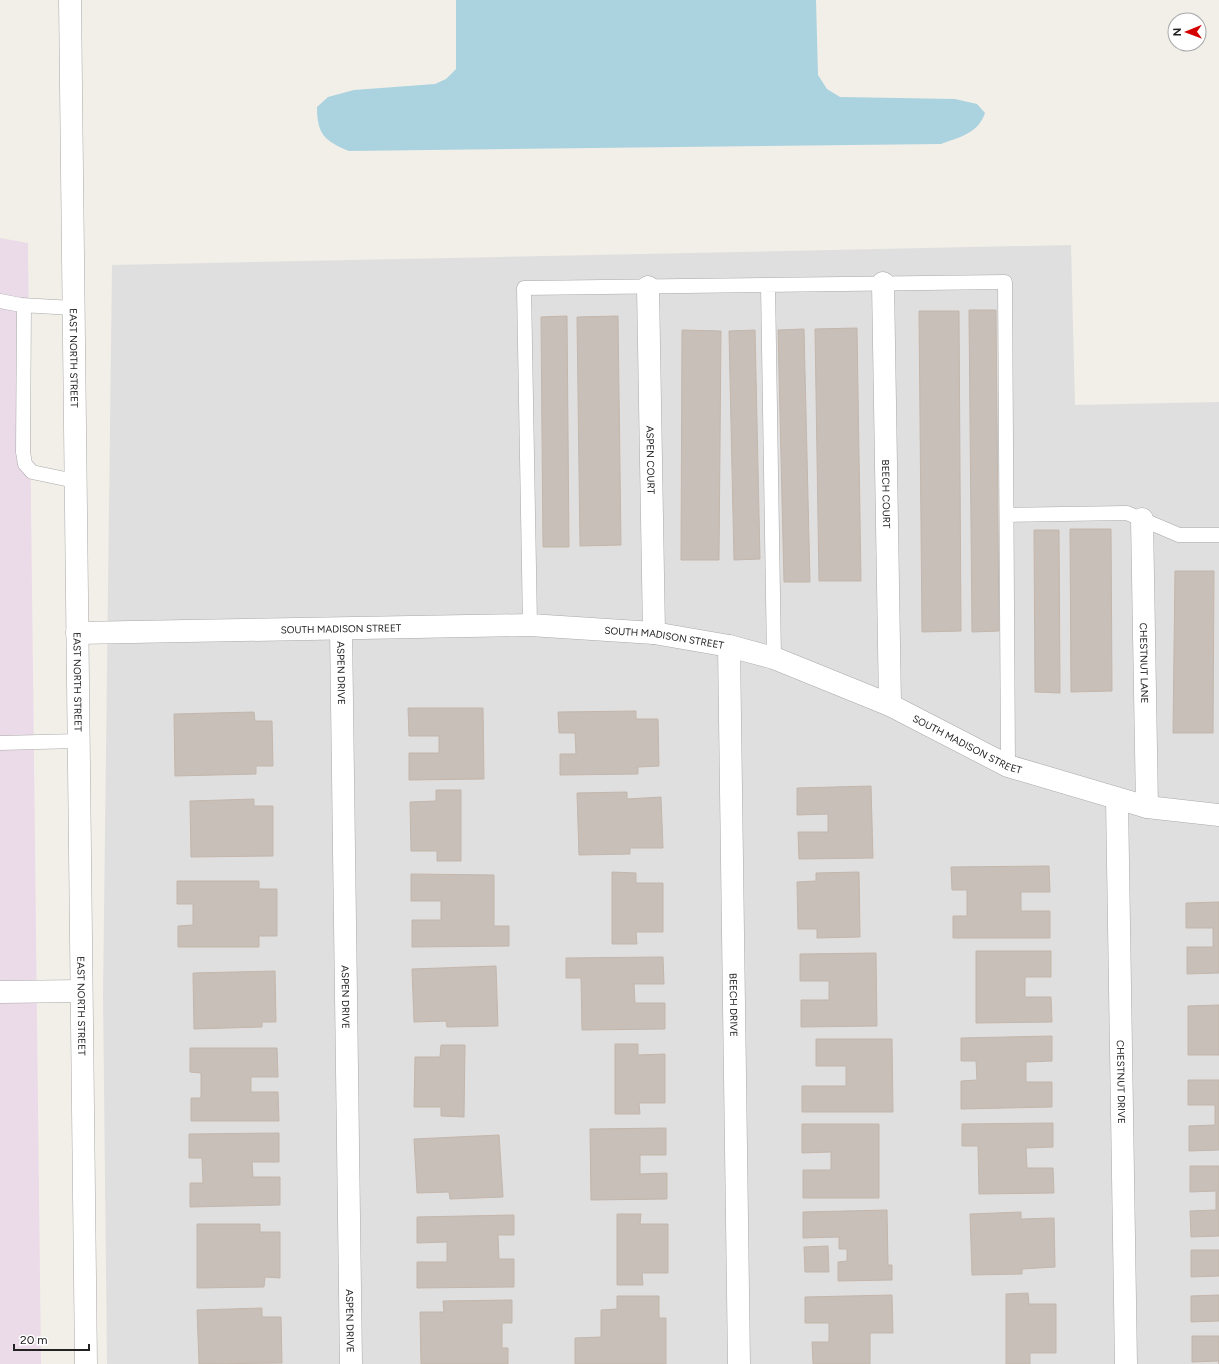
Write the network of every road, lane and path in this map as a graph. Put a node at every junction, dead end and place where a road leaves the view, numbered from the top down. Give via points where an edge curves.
1 (70, 0) edge
2 (883, 283) junction
3 (768, 285) junction
4 (648, 286) junction
5 (0, 301) edge
6 (24, 305) junction
7 (73, 308) junction
8 (75, 481) junction
9 (1008, 515) junction
10 (1142, 519) junction
11 (1219, 535) edge
12 (530, 625) junction
13 (341, 629) junction
14 (77, 633) junction
15 (654, 633) junction
16 (729, 646) junction
17 (774, 658) junction
18 (890, 705) junction
19 (78, 741) junction
20 (0, 743) edge
21 (1008, 766) junction
22 (1117, 799) junction
23 (1147, 807) junction
24 (1219, 815) edge
25 (81, 991) junction
26 (0, 992) edge
27 (86, 1364) edge
28 (351, 1364) edge
29 (739, 1364) edge
30 (1126, 1364) edge

1 - 7 street, EAST NORTH STREET
2 - 3 lane
2 - 9 lane via 1005,282
2 - 18 street, BEECH COURT
3 - 4 lane
3 - 17 lane
4 - 12 lane via 524,288
4 - 15 street, ASPEN COURT
5 - 6 lane
6 - 7 lane
6 - 8 lane via 25,464 32,472
7 - 8 street, EAST NORTH STREET
8 - 14 street, EAST NORTH STREET
9 - 10 lane via 1127,513
9 - 21 lane
10 - 11 lane via 1179,535
10 - 23 street, CHESTNUT LANE
12 - 13 street, SOUTH MADISON STREET
12 - 15 street, SOUTH MADISON STREET
13 - 14 street, SOUTH MADISON STREET
13 - 28 street, ASPEN DRIVE
14 - 19 street, EAST NORTH STREET
15 - 16 street, SOUTH MADISON STREET
16 - 17 street, SOUTH MADISON STREET
16 - 29 street, BEECH DRIVE
17 - 18 street, SOUTH MADISON STREET
18 - 21 street, SOUTH MADISON STREET
19 - 20 lane
19 - 25 street, EAST NORTH STREET
21 - 22 street, SOUTH MADISON STREET
22 - 23 street, SOUTH MADISON STREET
22 - 30 street, CHESTNUT DRIVE
23 - 24 street, SOUTH MADISON STREET
25 - 26 street
25 - 27 street, EAST NORTH STREET

